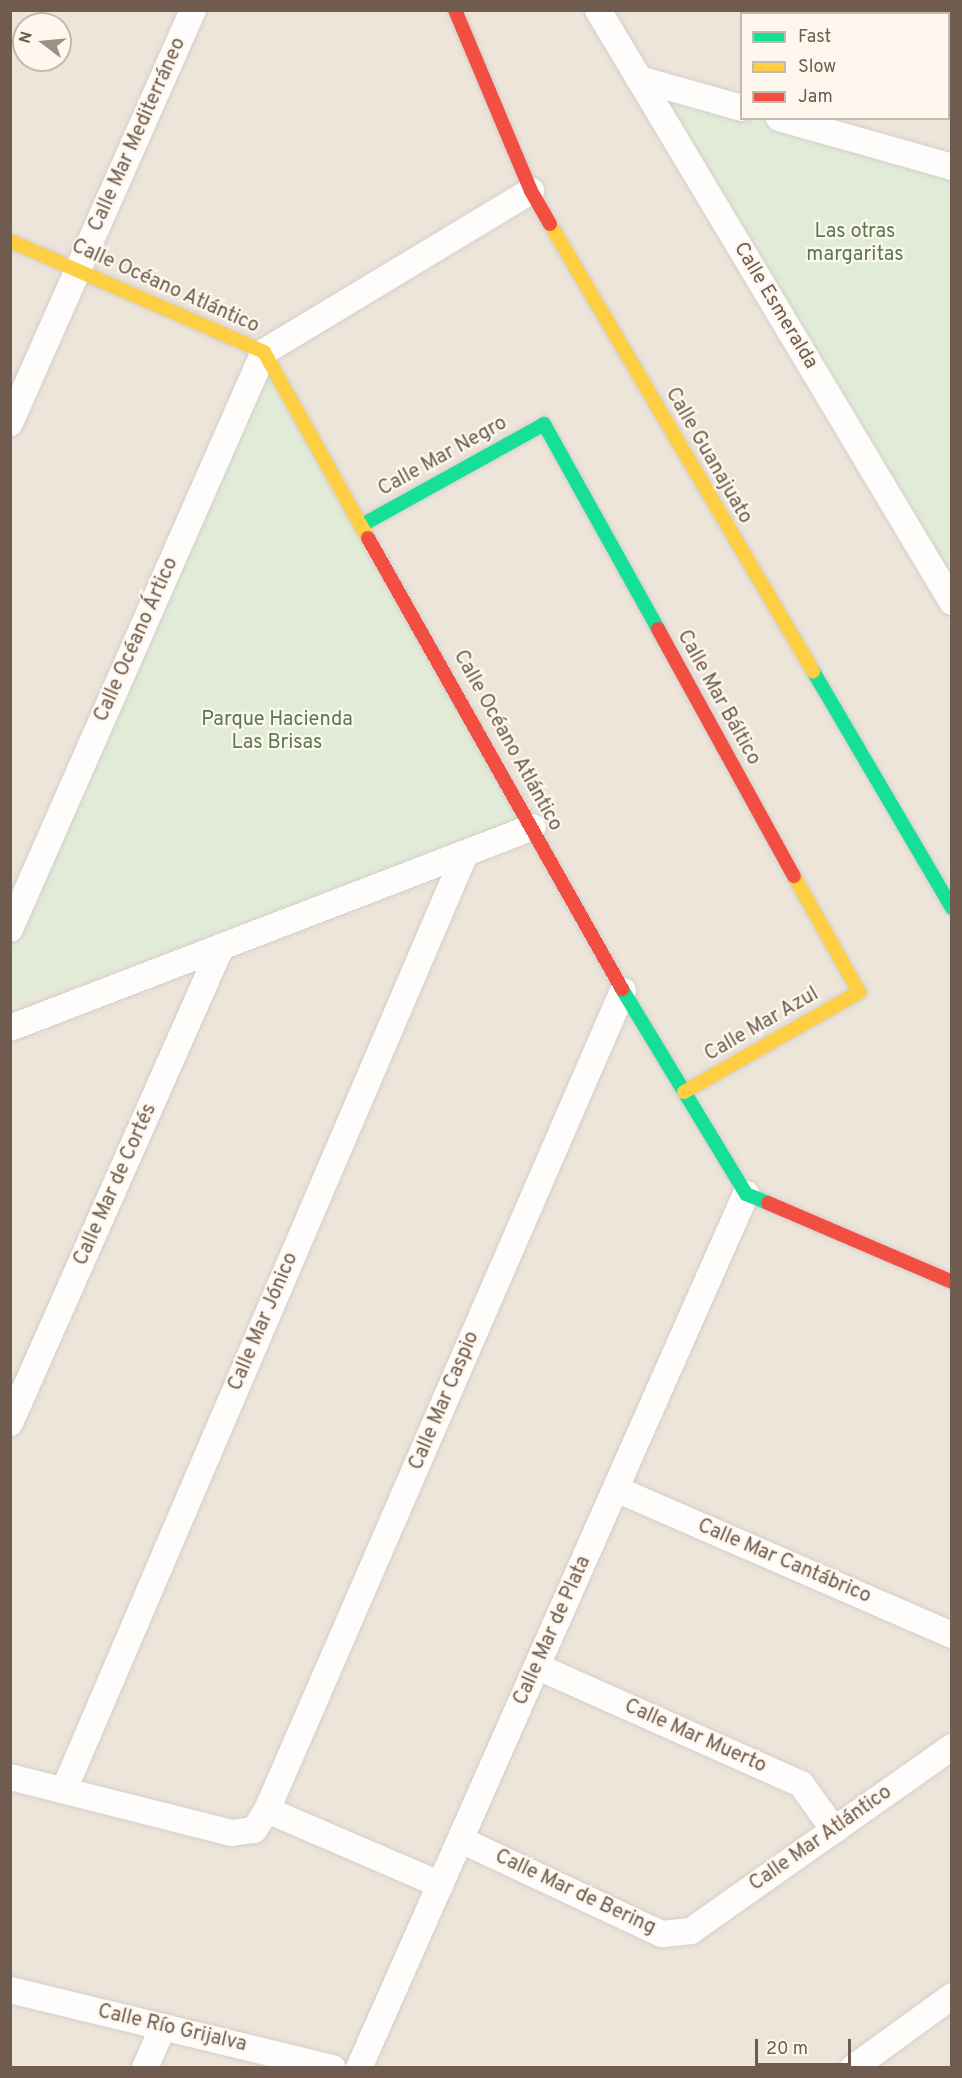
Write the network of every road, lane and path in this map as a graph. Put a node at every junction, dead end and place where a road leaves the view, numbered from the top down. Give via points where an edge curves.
1 (193, 10) edge
2 (455, 10) edge
3 (598, 10) edge
4 (639, 79) junction
5 (740, 108) edge
6 (786, 120) edge
7 (951, 167) edge
8 (531, 191) junction
9 (10, 241) edge
10 (78, 270) junction
11 (264, 352) junction
12 (10, 423) edge
13 (544, 424) joint
14 (362, 525) junction
15 (951, 602) edge
16 (534, 827) junction
17 (465, 854) junction
18 (951, 908) edge
19 (10, 929) edge
20 (221, 947) junction
21 (623, 992) junction
22 (859, 992) joint
23 (10, 1028) edge
24 (684, 1092) junction
25 (746, 1194) junction
26 (951, 1282) edge
27 (10, 1423) edge
28 (616, 1489) junction
29 (951, 1635) edge
30 (538, 1667) junction
31 (951, 1747) edge
32 (10, 1777) edge
33 (64, 1791) junction
34 (267, 1810) junction
35 (834, 1830) junction
36 (461, 1840) junction
37 (441, 1885) junction
38 (691, 1931) joint
39 (10, 1990) edge
40 (951, 1996) edge
41 (163, 2027) junction
42 (864, 2065) edge
43 (144, 2067) edge
44 (333, 2067) edge
45 (359, 2067) edge

1 - 10 street, Calle Mar Mediterráneo
2 - 8 street, Calle Guanajuato
3 - 4 street, Calle Esmeralda
4 - 5 street
4 - 15 street, Calle Esmeralda
6 - 7 street
8 - 11 street
8 - 18 street, Calle Guanajuato
9 - 10 street, Calle Océano Atlántico
10 - 11 street, Calle Océano Atlántico
10 - 12 street, Calle Mar Mediterráneo
11 - 14 street, Calle Océano Atlántico
11 - 19 street, Calle Océano Ártico
13 - 14 street, Calle Mar Negro
13 - 22 street, Calle Mar Báltico
14 - 16 street, Calle Océano Atlántico
16 - 17 street
16 - 21 street, Calle Océano Atlántico
17 - 20 street
17 - 33 street, Calle Mar Jónico
20 - 23 street
20 - 27 street, Calle Mar de Cortés
21 - 24 street, Calle Océano Atlántico
21 - 34 street, Calle Mar Caspio
22 - 24 street, Calle Mar Azul
24 - 25 street, Calle Océano Atlántico
25 - 26 street
25 - 28 street, Calle Mar de Plata
28 - 29 street, Calle Mar Cantábrico
28 - 30 street, Calle Mar de Plata
30 - 35 street, Calle Mar Muerto via 801,1784
30 - 36 street, Calle Mar de Plata
31 - 35 street, Calle Mar Atlántico
32 - 33 street, Calle Mar Caspio
33 - 34 street, Calle Mar Caspio via 232,1833 254,1830
34 - 37 street
35 - 38 street, Calle Mar Atlántico
36 - 37 street, Calle Mar de Plata
36 - 38 street, Calle Mar de Bering via 662,1934
37 - 45 street, Calle Mar de Plata
39 - 41 street, Calle Río Grijalva
40 - 42 street
41 - 43 street
41 - 44 street, Calle Río Grijalva

